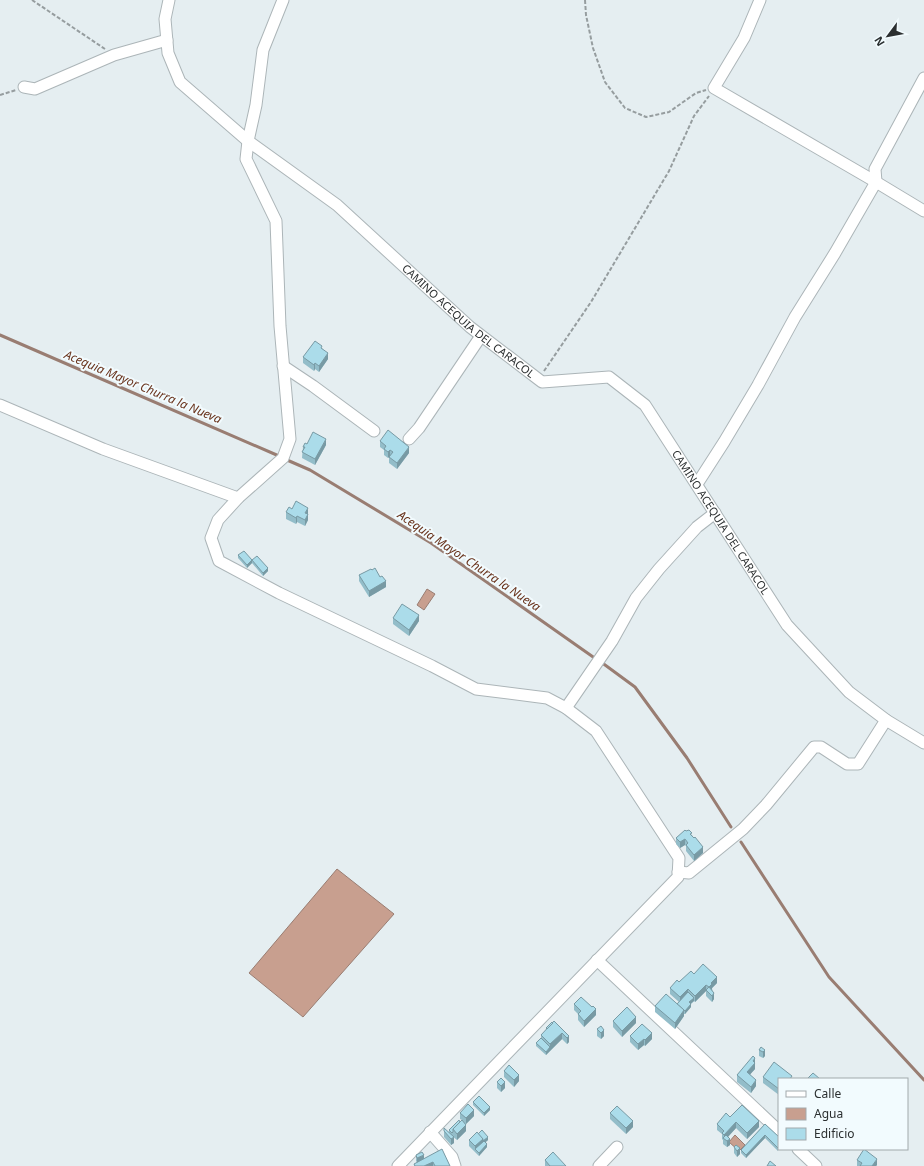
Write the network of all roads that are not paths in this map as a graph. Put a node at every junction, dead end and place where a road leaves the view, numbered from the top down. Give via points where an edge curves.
1 (169, 0) edge
2 (283, 0) edge
3 (760, 0) edge
4 (167, 40) junction
5 (924, 78) edge
6 (24, 87) road end
7 (248, 141) junction
8 (876, 182) junction
9 (924, 211) edge
10 (481, 336) junction
11 (283, 366) junction
12 (0, 405) edge
13 (374, 431) dead end
14 (409, 439) dead end
15 (697, 484) junction
16 (238, 498) junction
17 (715, 513) junction
18 (566, 708) junction
19 (886, 720) junction
20 (924, 743) edge
21 (678, 872) junction
22 (597, 960) junction
23 (778, 1130) edge
24 (430, 1132) junction
25 (618, 1147) dead end
26 (799, 1150) edge
27 (398, 1166) edge
28 (455, 1166) edge
29 (599, 1166) edge
30 (816, 1166) edge

1 - 4 street, CAMINO ACEQUIA DEL CARACOL via 165,19
2 - 7 street via 263,50 256,105
3 - 8 street via 744,38 714,88
4 - 6 street via 114,55 35,89
4 - 7 street, CAMINO ACEQUIA DEL CARACOL via 168,53 180,82
5 - 8 street via 875,169
7 - 10 street, CAMINO ACEQUIA DEL CARACOL via 337,205
7 - 11 street via 246,159 276,221
8 - 9 street
8 - 15 street
10 - 14 street
10 - 15 street, CAMINO ACEQUIA DEL CARACOL via 542,382 609,377 645,405
11 - 13 street
11 - 16 street via 290,439 283,458
12 - 16 street via 104,448
15 - 17 street, CAMINO ACEQUIA DEL CARACOL
16 - 18 street via 218,520 211,538 219,561 476,689 547,698
17 - 18 street via 697,527 636,598 612,641
17 - 19 street, CAMINO ACEQUIA DEL CARACOL via 787,625 849,692
18 - 21 street via 596,731 679,858
19 - 20 street, CAMINO ACEQUIA DEL CARACOL
19 - 21 street via 858,764 847,764 821,747 814,747 743,829 689,873
21 - 22 street via 678,877
22 - 23 street
22 - 24 street
24 - 27 street
24 - 28 street via 452,1157
25 - 29 street
26 - 30 street

